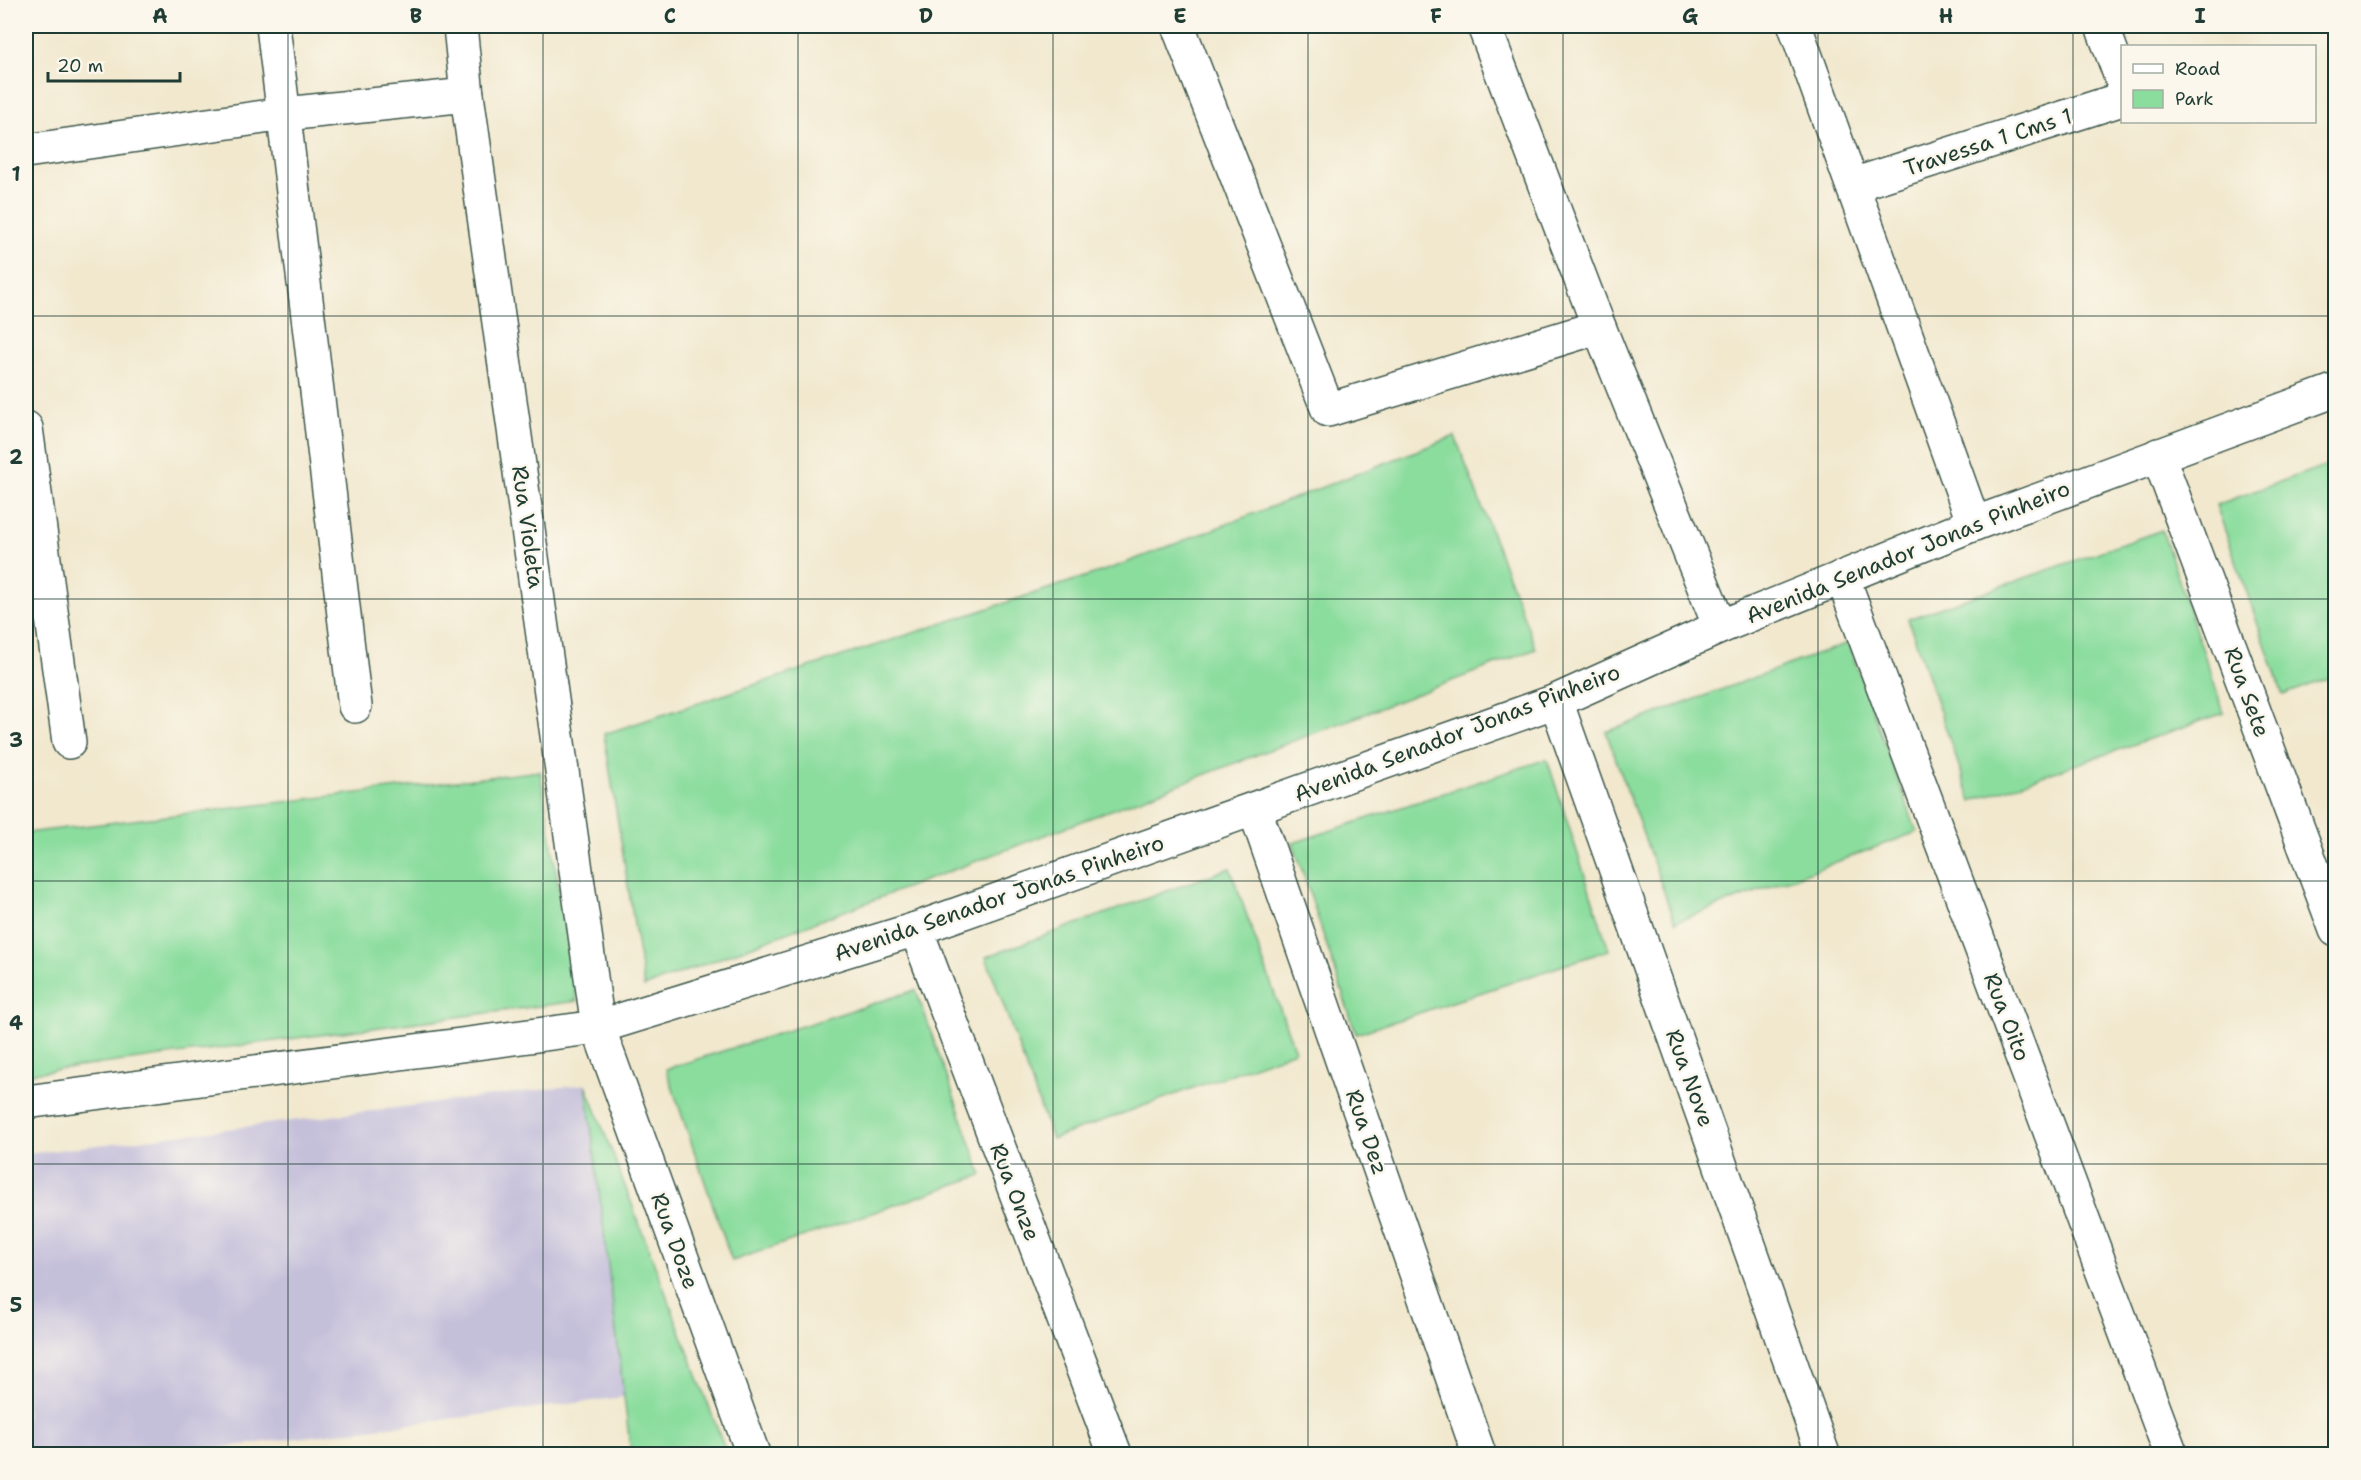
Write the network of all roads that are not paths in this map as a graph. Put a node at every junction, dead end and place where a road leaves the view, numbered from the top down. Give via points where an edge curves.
1 (273, 26) edge
2 (460, 26) edge
3 (1178, 26) edge
4 (1484, 26) edge
5 (1795, 26) edge
6 (2102, 26) edge
7 (2121, 77) edge
8 (467, 95) junction
9 (2121, 99) edge
10 (285, 114) junction
11 (26, 151) edge
12 (1853, 185) junction
13 (1599, 327) junction
14 (2336, 390) edge
15 (26, 428) edge
16 (2158, 454) junction
17 (1974, 524) junction
18 (1843, 579) junction
19 (1720, 627) junction
20 (1556, 701) junction
21 (355, 706) dead end
22 (69, 742) dead end
23 (1255, 810) junction
24 (916, 929) junction
25 (2336, 930) edge
26 (598, 1027) junction
27 (26, 1102) edge
28 (753, 1455) edge
29 (1115, 1455) edge
30 (1479, 1455) edge
31 (1823, 1455) edge
32 (2171, 1455) edge

1 - 10 street
2 - 8 street, Rua Violeta
3 - 13 street via 1328,410
4 - 13 street
5 - 12 street
6 - 7 street
8 - 10 street
8 - 26 street, Rua Violeta
9 - 12 street, Travessa 1 Cms 1
10 - 11 street
10 - 21 street
12 - 17 street
13 - 19 street
14 - 16 street, Avenida Senador Jonas Pinheiro
15 - 22 street
16 - 17 street, Avenida Senador Jonas Pinheiro
16 - 25 street, Rua Sete
17 - 18 street, Avenida Senador Jonas Pinheiro
18 - 19 street, Avenida Senador Jonas Pinheiro
18 - 32 street, Rua Oito
19 - 20 street, Avenida Senador Jonas Pinheiro
20 - 23 street, Avenida Senador Jonas Pinheiro
20 - 31 street, Rua Nove
23 - 24 street, Avenida Senador Jonas Pinheiro
23 - 30 street, Rua Dez
24 - 26 street, Avenida Senador Jonas Pinheiro
24 - 29 street, Rua Onze
26 - 27 street, Avenida Senador Jonas Pinheiro
26 - 28 street, Rua Doze

